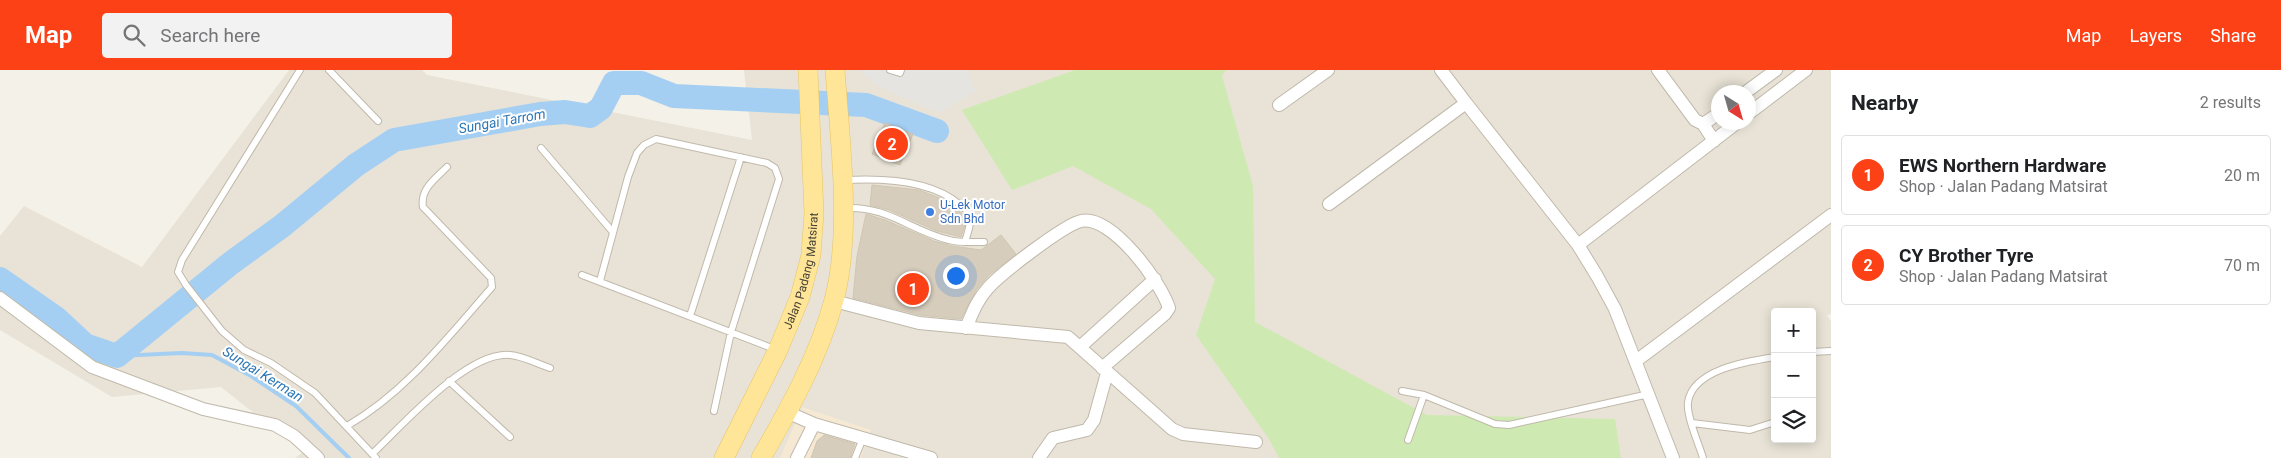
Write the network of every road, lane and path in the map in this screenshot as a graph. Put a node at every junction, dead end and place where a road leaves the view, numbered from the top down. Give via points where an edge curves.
1 (300, 70) edge
2 (329, 70) edge
3 (890, 70) edge
4 (901, 70) edge
5 (1328, 70) edge
6 (1441, 70) edge
7 (1658, 70) edge
8 (1776, 70) edge
9 (1806, 70) edge
10 (835, 75) edge
11 (808, 76) edge
12 (1756, 85) edge
13 (1466, 103) junction
14 (1279, 105) dead end
15 (1756, 108) edge
16 (1711, 118) edge
17 (378, 121) dead end
18 (1702, 124) junction
19 (1728, 130) edge
20 (1714, 141) junction
21 (541, 148) dead end
22 (741, 157) junction
23 (447, 167) dead end
24 (842, 180) junction
25 (1329, 204) dead end
26 (843, 208) junction
27 (1831, 215) edge
28 (612, 231) junction
29 (965, 242) junction
30 (984, 242) dead end
31 (1578, 245) junction
32 (582, 275) dead end
33 (1155, 279) junction
34 (600, 282) junction
35 (0, 298) edge
36 (834, 301) junction
37 (690, 316) junction
38 (966, 328) junction
39 (731, 332) junction
40 (1080, 347) junction
41 (778, 350) junction
42 (1816, 352) edge
43 (1831, 352) edge
44 (1771, 358) edge
45 (1636, 361) junction
46 (550, 368) dead end
47 (1104, 371) junction
48 (449, 381) junction
49 (1402, 391) dead end
50 (1649, 394) junction
51 (1424, 395) junction
52 (714, 411) dead end
53 (788, 412) junction
54 (1692, 422) junction
55 (1771, 423) edge
56 (814, 424) junction
57 (347, 426) junction
58 (510, 437) dead end
59 (863, 438) junction
60 (1408, 440) dead end
61 (1256, 442) dead end
62 (374, 456) edge
63 (925, 457) edge
64 (318, 458) edge
65 (724, 458) edge
66 (761, 458) edge
67 (797, 458) edge
68 (855, 458) edge
69 (1039, 458) edge
70 (1673, 458) edge
71 (1703, 458) edge

1 - 57 lane via 182,260 178,272 222,331 244,350 271,363 315,393
2 - 17 lane
3 - 4 lane via 900,73
5 - 14 street
6 - 13 street
7 - 18 street via 1695,120
8 - 12 street
9 - 15 street
10 - 24 main road
11 - 41 main road, Jalan Padang Matsirat via 814,213 811,255 800,297
13 - 25 street
13 - 31 street
16 - 18 street
18 - 20 street
19 - 20 street
20 - 31 street
21 - 28 lane
22 - 28 lane via 656,139 644,145 637,153 628,177
22 - 37 lane
22 - 39 lane via 767,163 775,168 778,179
23 - 57 lane via 425,190 421,198 423,207 491,278 492,287 426,362 379,405
24 - 26 main road
24 - 29 lane via 869,179 936,189 950,196 968,213 970,222
26 - 29 lane via 880,211 936,236
26 - 36 main road via 840,265
27 - 45 street
28 - 34 lane
29 - 30 lane
31 - 45 street via 1615,309
32 - 34 lane
33 - 38 street via 1117,236 1093,221 1081,221 1067,226 1002,274 978,301
33 - 40 street
33 - 47 street via 1169,308
34 - 37 lane
35 - 64 street via 92,368 203,409 275,425 294,436
36 - 38 street via 919,323
36 - 53 main road via 819,344
37 - 39 lane
38 - 40 street via 1062,335
39 - 41 lane
39 - 52 lane
40 - 47 street
41 - 65 main road, Jalan Padang Matsirat
42 - 43 lane
44 - 54 lane via 1738,363 1714,373 1691,392 1688,404
45 - 50 street
46 - 48 lane via 510,355 488,358
47 - 61 street via 1177,432
47 - 69 street via 1094,420 1086,430 1053,438
48 - 58 lane
48 - 62 lane
49 - 51 lane
50 - 51 lane via 1509,425 1495,424
50 - 70 street
51 - 60 lane
53 - 56 street
53 - 66 main road
54 - 55 lane via 1750,430
54 - 71 lane
56 - 59 street
56 - 67 street
57 - 62 lane
59 - 63 street
59 - 68 lane

